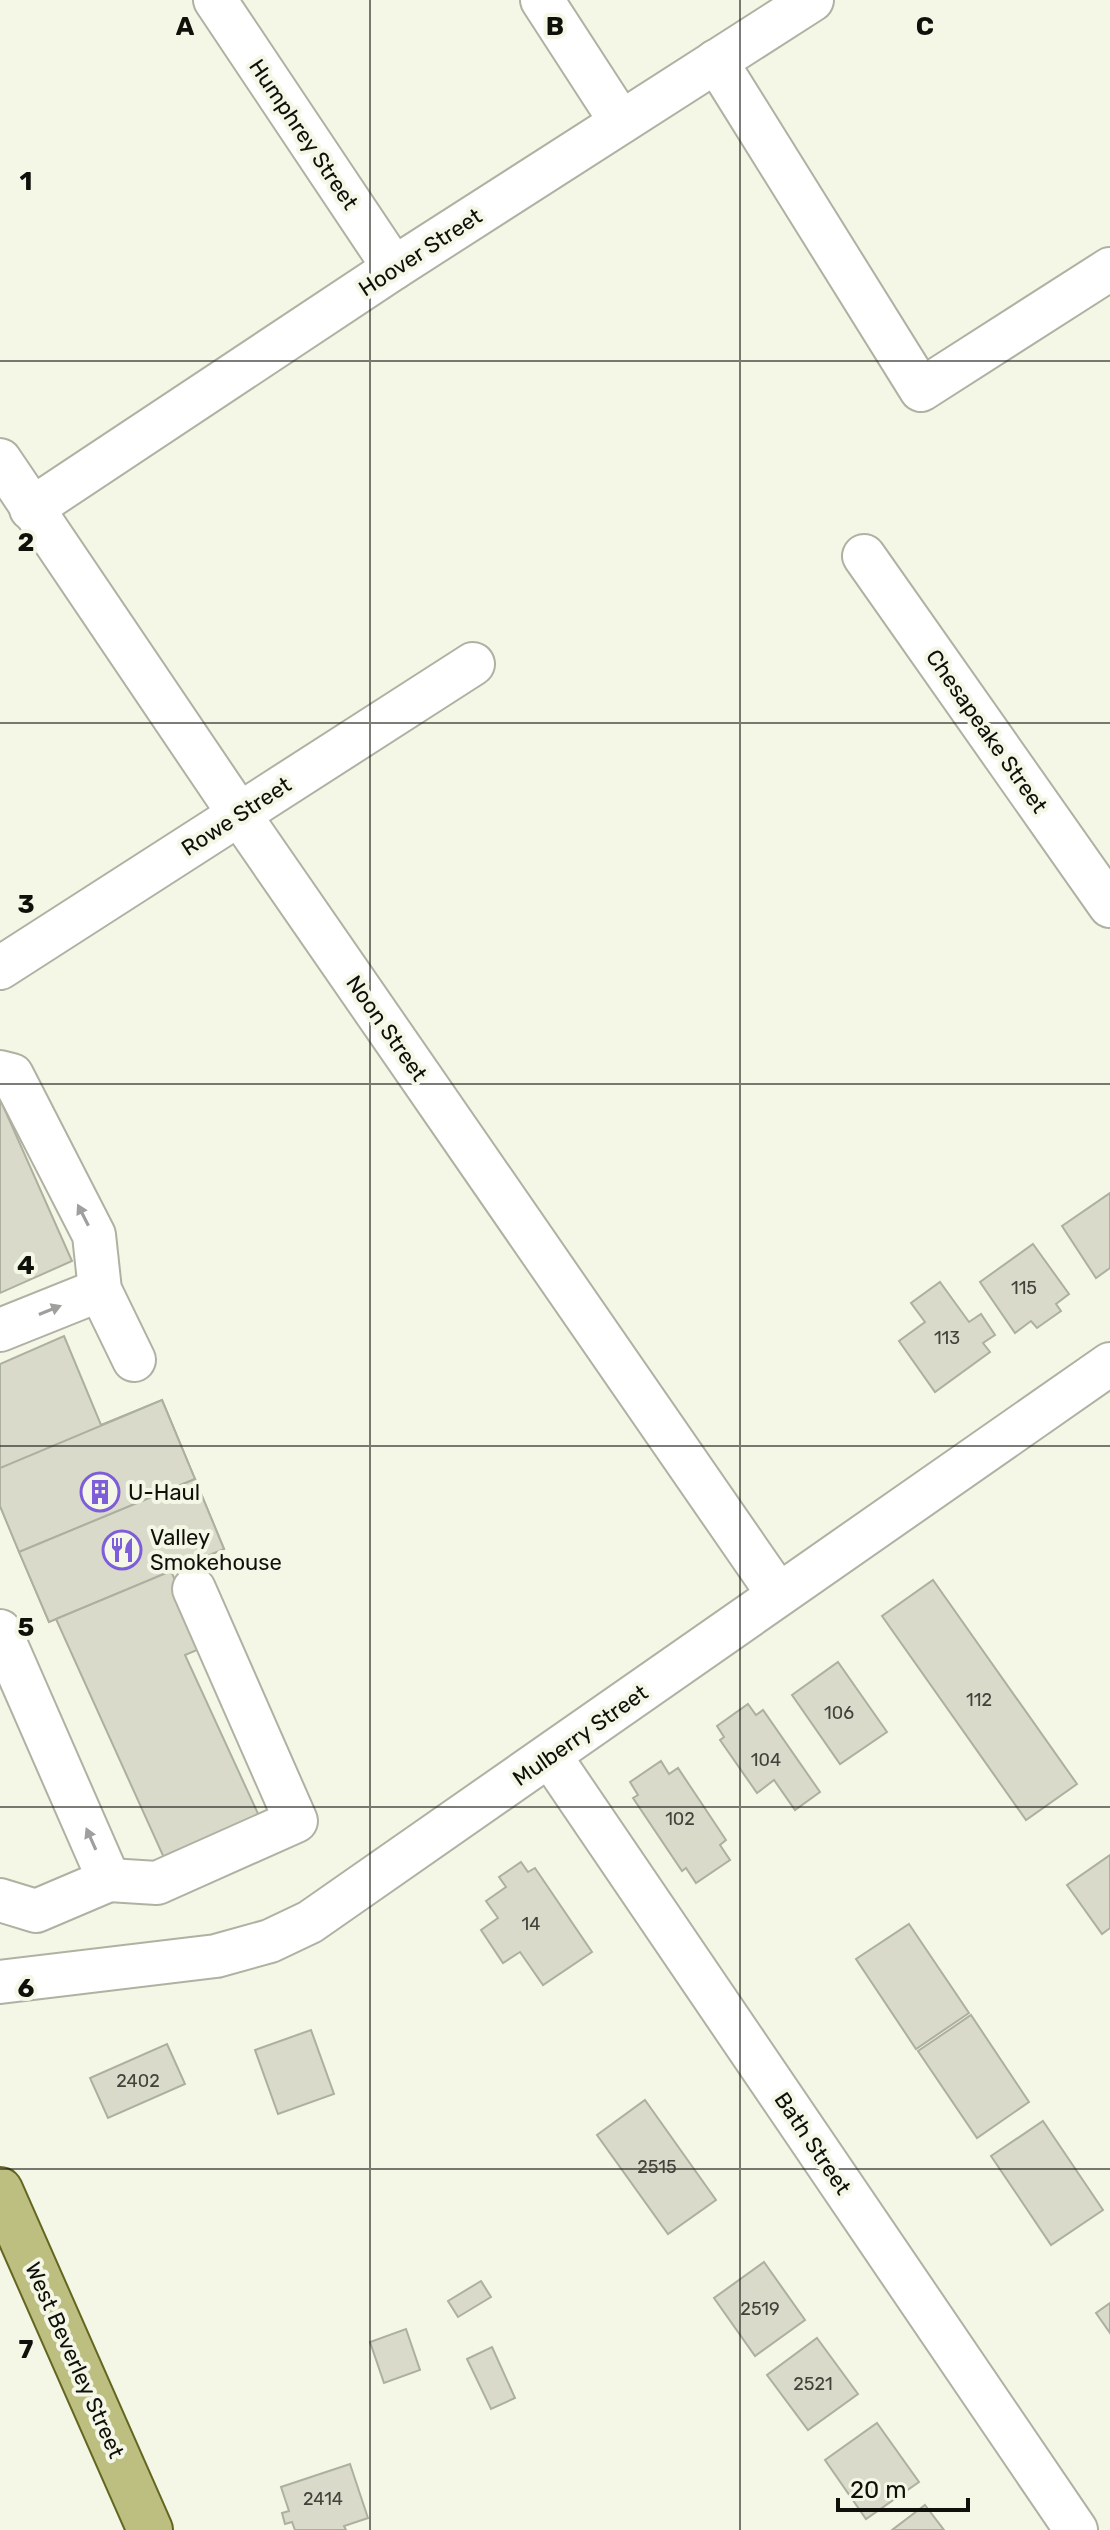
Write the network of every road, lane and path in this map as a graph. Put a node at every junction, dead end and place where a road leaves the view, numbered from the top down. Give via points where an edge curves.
1 (215, 0) edge
2 (542, 0) edge
3 (812, 0) edge
4 (716, 61) junction
5 (621, 122) junction
6 (394, 268) junction
7 (1110, 269) edge
8 (0, 460) edge
9 (31, 509) junction
10 (864, 556) dead end
11 (473, 664) dead end
12 (239, 814) junction
13 (1110, 906) edge
14 (1, 966) edge
15 (0, 1072) edge
16 (100, 1290) junction
17 (0, 1330) edge
18 (134, 1360) dead end
19 (1110, 1364) edge
20 (194, 1589) dead end
21 (778, 1594) junction
22 (0, 1631) edge
23 (550, 1756) junction
24 (109, 1880) junction
25 (0, 1900) edge
26 (0, 1982) edge
27 (0, 2190) edge
28 (150, 2530) edge
29 (1076, 2530) edge

1 - 6 street, Humphrey Street
2 - 5 street
3 - 4 street, Hoover Street
4 - 5 street, Hoover Street
4 - 7 street via 921,390
5 - 6 street, Hoover Street
6 - 9 street, Hoover Street
8 - 9 street, Noon Street
9 - 12 street, Noon Street
10 - 13 street, Chesapeake Street
11 - 12 street, Rowe Street
12 - 14 street, Rowe Street
12 - 21 street, Noon Street
16 -> 15 street via 94,1235 12,1075
17 -> 16 street
16 - 18 street
19 - 21 street, Mulberry Street
20 - 24 street via 296,1821 157,1883
21 - 23 street, Mulberry Street
24 -> 22 street
23 - 26 street, Mulberry Street via 320,1916 270,1941 216,1956
23 - 29 street, Bath Street
24 - 25 street via 36,1911
27 - 28 main road, West Beverley Street

